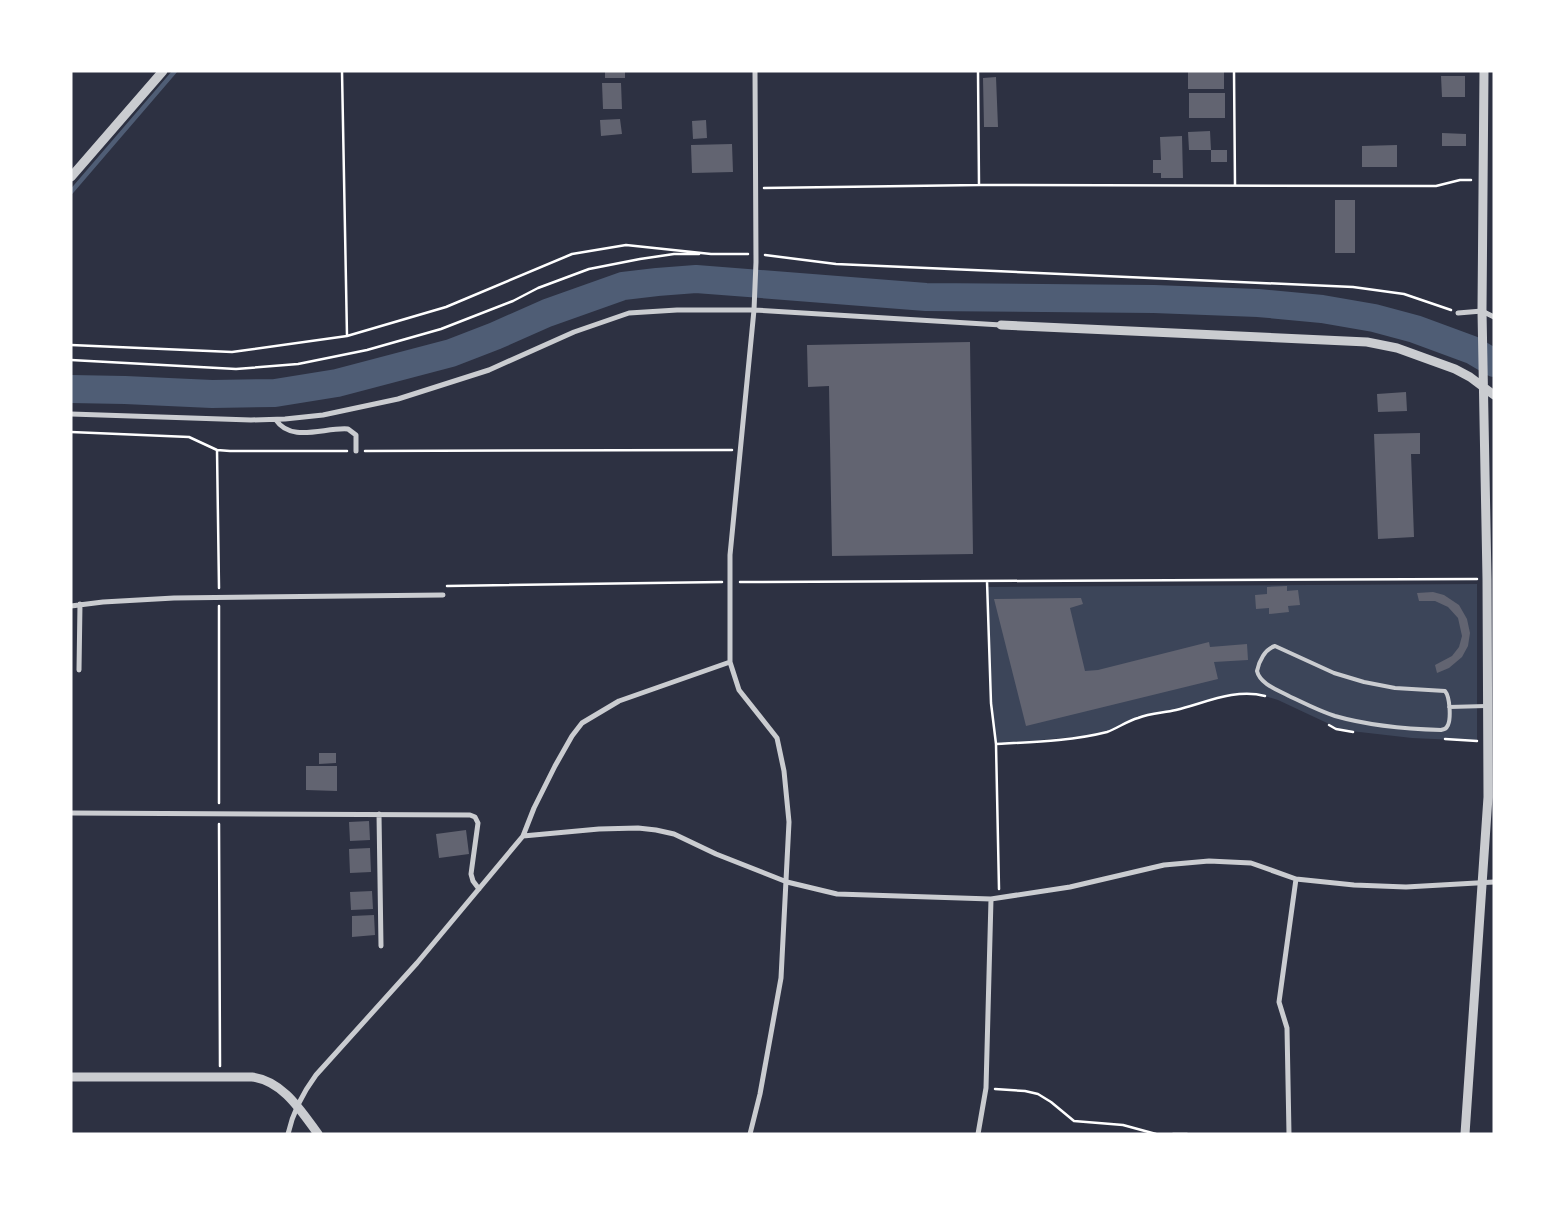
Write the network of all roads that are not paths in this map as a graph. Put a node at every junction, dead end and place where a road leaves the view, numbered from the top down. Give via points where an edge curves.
1 (163, 71) edge
2 (755, 71) edge
3 (1484, 71) edge
4 (71, 177) edge
5 (754, 310) junction
6 (1482, 311) junction
7 (1458, 313) dead end
8 (1494, 317) edge
9 (1001, 324) joint
10 (1484, 387) junction
11 (1494, 395) edge
12 (71, 414) edge
13 (276, 420) junction
14 (356, 451) road end
15 (443, 595) dead end
16 (80, 604) junction
17 (71, 606) edge
18 (730, 662) junction
19 (79, 670) dead end
20 (1449, 706) junction
21 (1488, 706) junction
22 (1490, 743) edge
23 (71, 813) edge
24 (379, 814) junction
25 (523, 836) junction
26 (1296, 879) junction
27 (787, 882) junction
28 (1494, 882) edge
29 (1482, 883) junction
30 (479, 889) junction
31 (991, 899) junction
32 (381, 946) dead end
33 (71, 1077) edge
34 (296, 1104) junction
35 (288, 1134) edge
36 (318, 1134) edge
37 (750, 1134) edge
38 (978, 1134) edge
39 (1289, 1134) edge
40 (1465, 1134) edge

1 - 4 street
2 - 5 street
3 - 6 street
5 - 9 street
5 - 13 street via 629,313 574,332 489,370 407,396 323,415
5 - 18 street via 733,519
6 - 7 street
6 - 8 street
6 - 10 street
9 - 10 street via 1367,342 1397,348 1455,369
10 - 11 street
10 - 21 street
12 - 13 street
13 - 14 street via 292,432 348,428 356,434
15 - 16 street via 219,597
16 - 17 street
16 - 19 street
18 - 25 street via 619,701 582,723 555,766
18 - 27 street via 739,690 777,738 789,822
20 - 20 lane via 1448,724 1441,730 1368,724 1333,715 1292,697 1261,680 1257,671 1260,661 1275,646 1322,668 1364,682 1413,690 1442,690 1447,693
20 - 21 lane
21 - 22 street
22 - 29 street
23 - 24 street
24 - 30 street via 475,817 478,831 471,874
24 - 32 street
25 - 27 street via 599,829 656,830 674,834
25 - 30 street
26 - 29 street via 1354,886
26 - 31 street via 1251,863 1209,861 1164,865 1070,887
26 - 39 street via 1280,1002 1287,1028
27 - 31 street via 837,894
27 - 37 street via 781,978
28 - 29 street
29 - 40 street
30 - 34 street via 316,1075
31 - 38 street via 986,1088
33 - 34 street via 261,1078 283,1091
34 - 35 street
34 - 36 street

